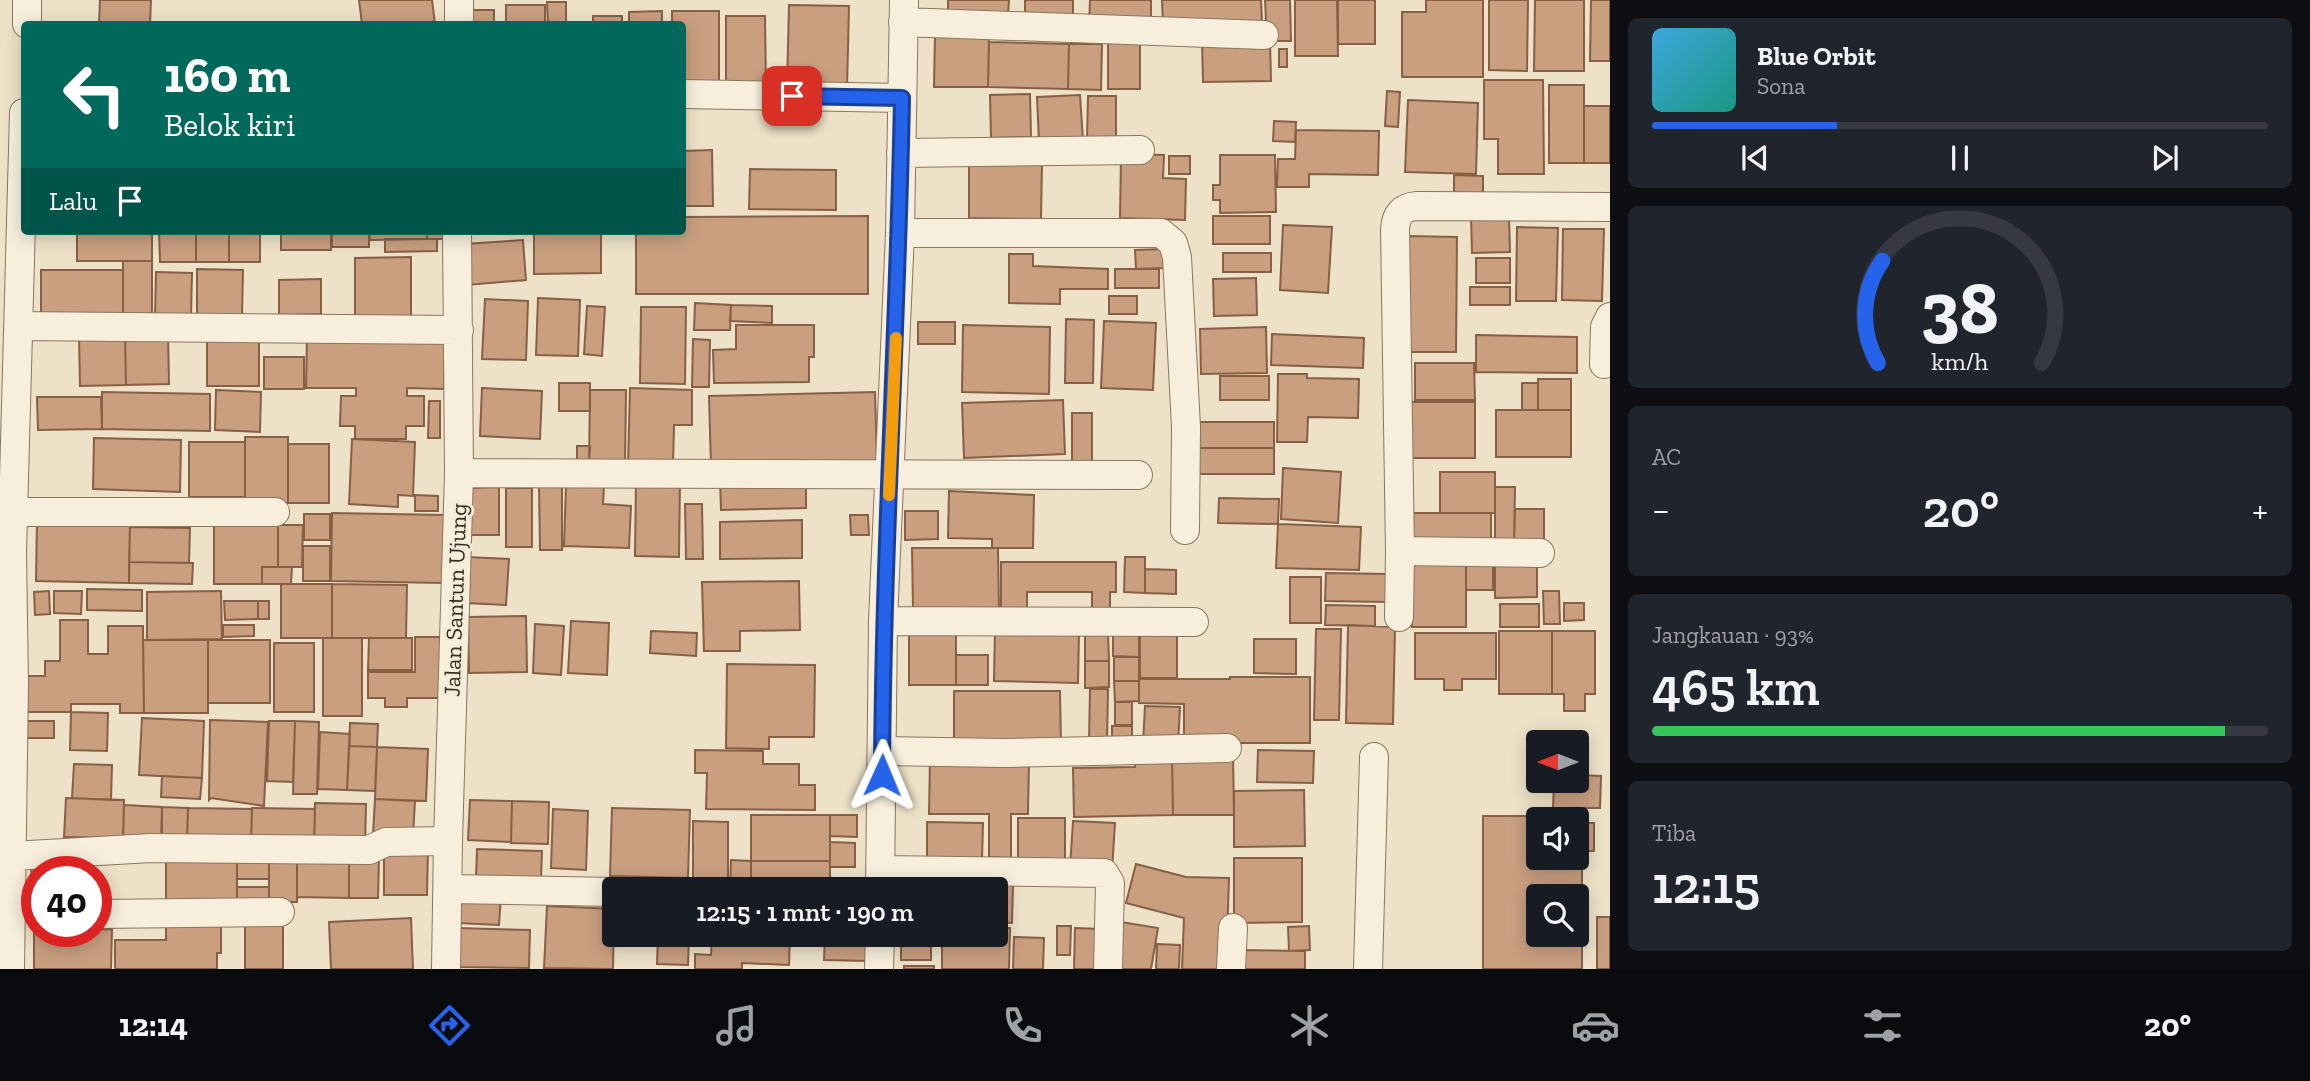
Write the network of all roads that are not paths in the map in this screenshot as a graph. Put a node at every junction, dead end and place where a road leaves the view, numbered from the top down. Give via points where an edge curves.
1 (27, 0) edge
2 (459, 0) edge
3 (904, 11) edge
4 (27, 21) edge
5 (459, 21) edge
6 (1264, 35) dead end
7 (686, 94) edge
8 (902, 98) junction
9 (21, 148) edge
10 (1140, 150) dead end
11 (901, 153) junction
12 (16, 205) edge
13 (1610, 207) edge
14 (900, 233) junction
15 (457, 235) edge
16 (1610, 317) edge
17 (19, 326) junction
18 (458, 330) junction
19 (1604, 364) dead end
20 (458, 473) junction
21 (890, 473) junction
22 (1138, 475) dead end
23 (15, 512) junction
24 (275, 512) dead end
25 (1185, 530) dead end
26 (1400, 551) junction
27 (6, 552) edge
28 (1540, 553) dead end
29 (1399, 617) dead end
30 (883, 621) junction
31 (1194, 622) dead end
32 (1227, 748) dead end
33 (7, 749) edge
34 (882, 751) junction
35 (1374, 758) dead end
36 (448, 841) junction
37 (12, 856) junction
38 (881, 877) edge
39 (977, 877) edge
40 (449, 889) junction
41 (602, 892) edge
42 (280, 912) dead end
43 (16, 914) edge
44 (112, 914) edge
45 (1233, 928) dead end
46 (880, 947) edge
47 (10, 969) edge
48 (446, 969) edge
49 (879, 969) edge
50 (1108, 969) edge
51 (1231, 969) edge
52 (1368, 969) edge

1 - 4 street
2 - 5 street
3 - 6 street
3 - 8 street
7 - 8 street
8 - 11 street
9 - 12 street
10 - 11 street
11 - 14 street
12 - 17 street
13 - 26 street via 1408,206 1398,215
14 - 21 street
14 - 25 street via 1161,233 1172,243 1177,257 1186,427
15 - 18 street, Jalan Santun Ujung
16 - 19 street via 1605,327
17 - 18 street
17 - 23 street
18 - 20 street, Jalan Santun Ujung
20 - 21 street
20 - 36 street, Jalan Santun Ujung
21 - 22 street
21 - 30 street
23 - 24 street
23 - 27 street
26 - 28 street
26 - 29 street
27 - 33 street
30 - 31 street
30 - 34 street
32 - 34 street
33 - 37 street
34 - 38 street
35 - 52 street
36 - 37 street via 386,842 369,850 151,848
36 - 40 street, Jalan Santun Ujung
37 - 43 street
39 - 50 street via 1104,873 1110,883
40 - 41 street
40 - 48 street, Jalan Santun Ujung
42 - 44 street
43 - 47 street
45 - 51 street
46 - 49 street

